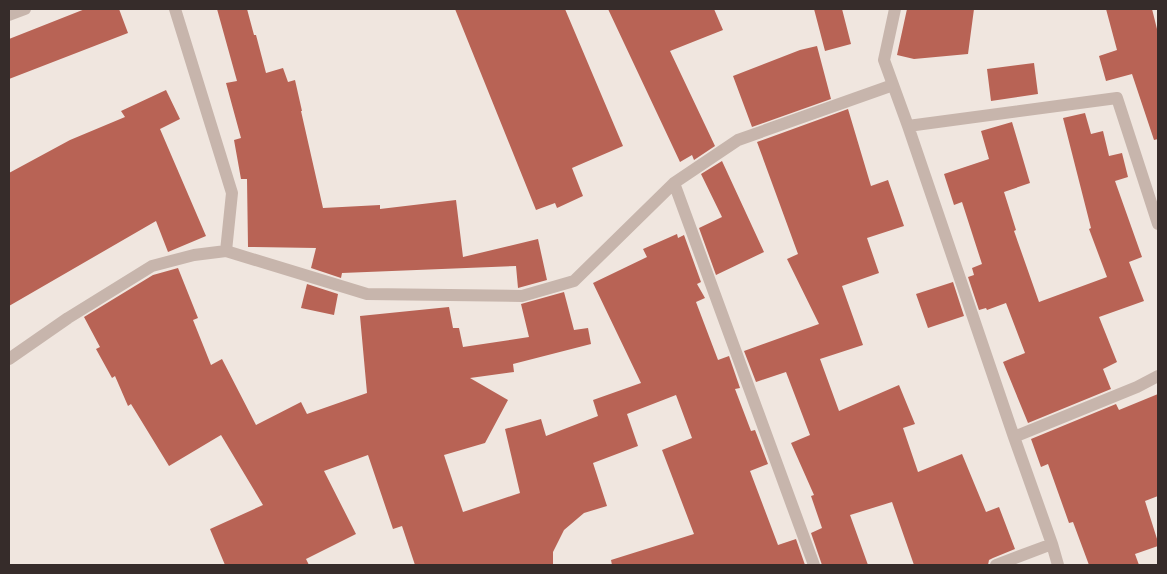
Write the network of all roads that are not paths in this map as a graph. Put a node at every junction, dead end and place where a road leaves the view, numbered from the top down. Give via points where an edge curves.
1 (25, 9) edge
2 (175, 9) edge
3 (895, 9) edge
4 (9, 15) edge
5 (893, 85) junction
6 (908, 126) junction
7 (674, 183) junction
8 (1158, 224) edge
9 (226, 252) junction
10 (9, 359) edge
11 (1158, 376) edge
12 (1014, 437) junction
13 (1052, 544) junction
14 (814, 565) edge
15 (996, 565) edge
16 (1058, 565) edge

1 - 4 street
2 - 9 street via 232,193
3 - 5 street via 884,60
5 - 6 street
5 - 7 street via 738,140
6 - 8 street via 1117,98
6 - 12 street
7 - 9 street via 574,281 522,296 367,294
7 - 14 street
9 - 10 street via 194,254 152,266
11 - 12 street
12 - 13 street
13 - 15 street
13 - 16 street

